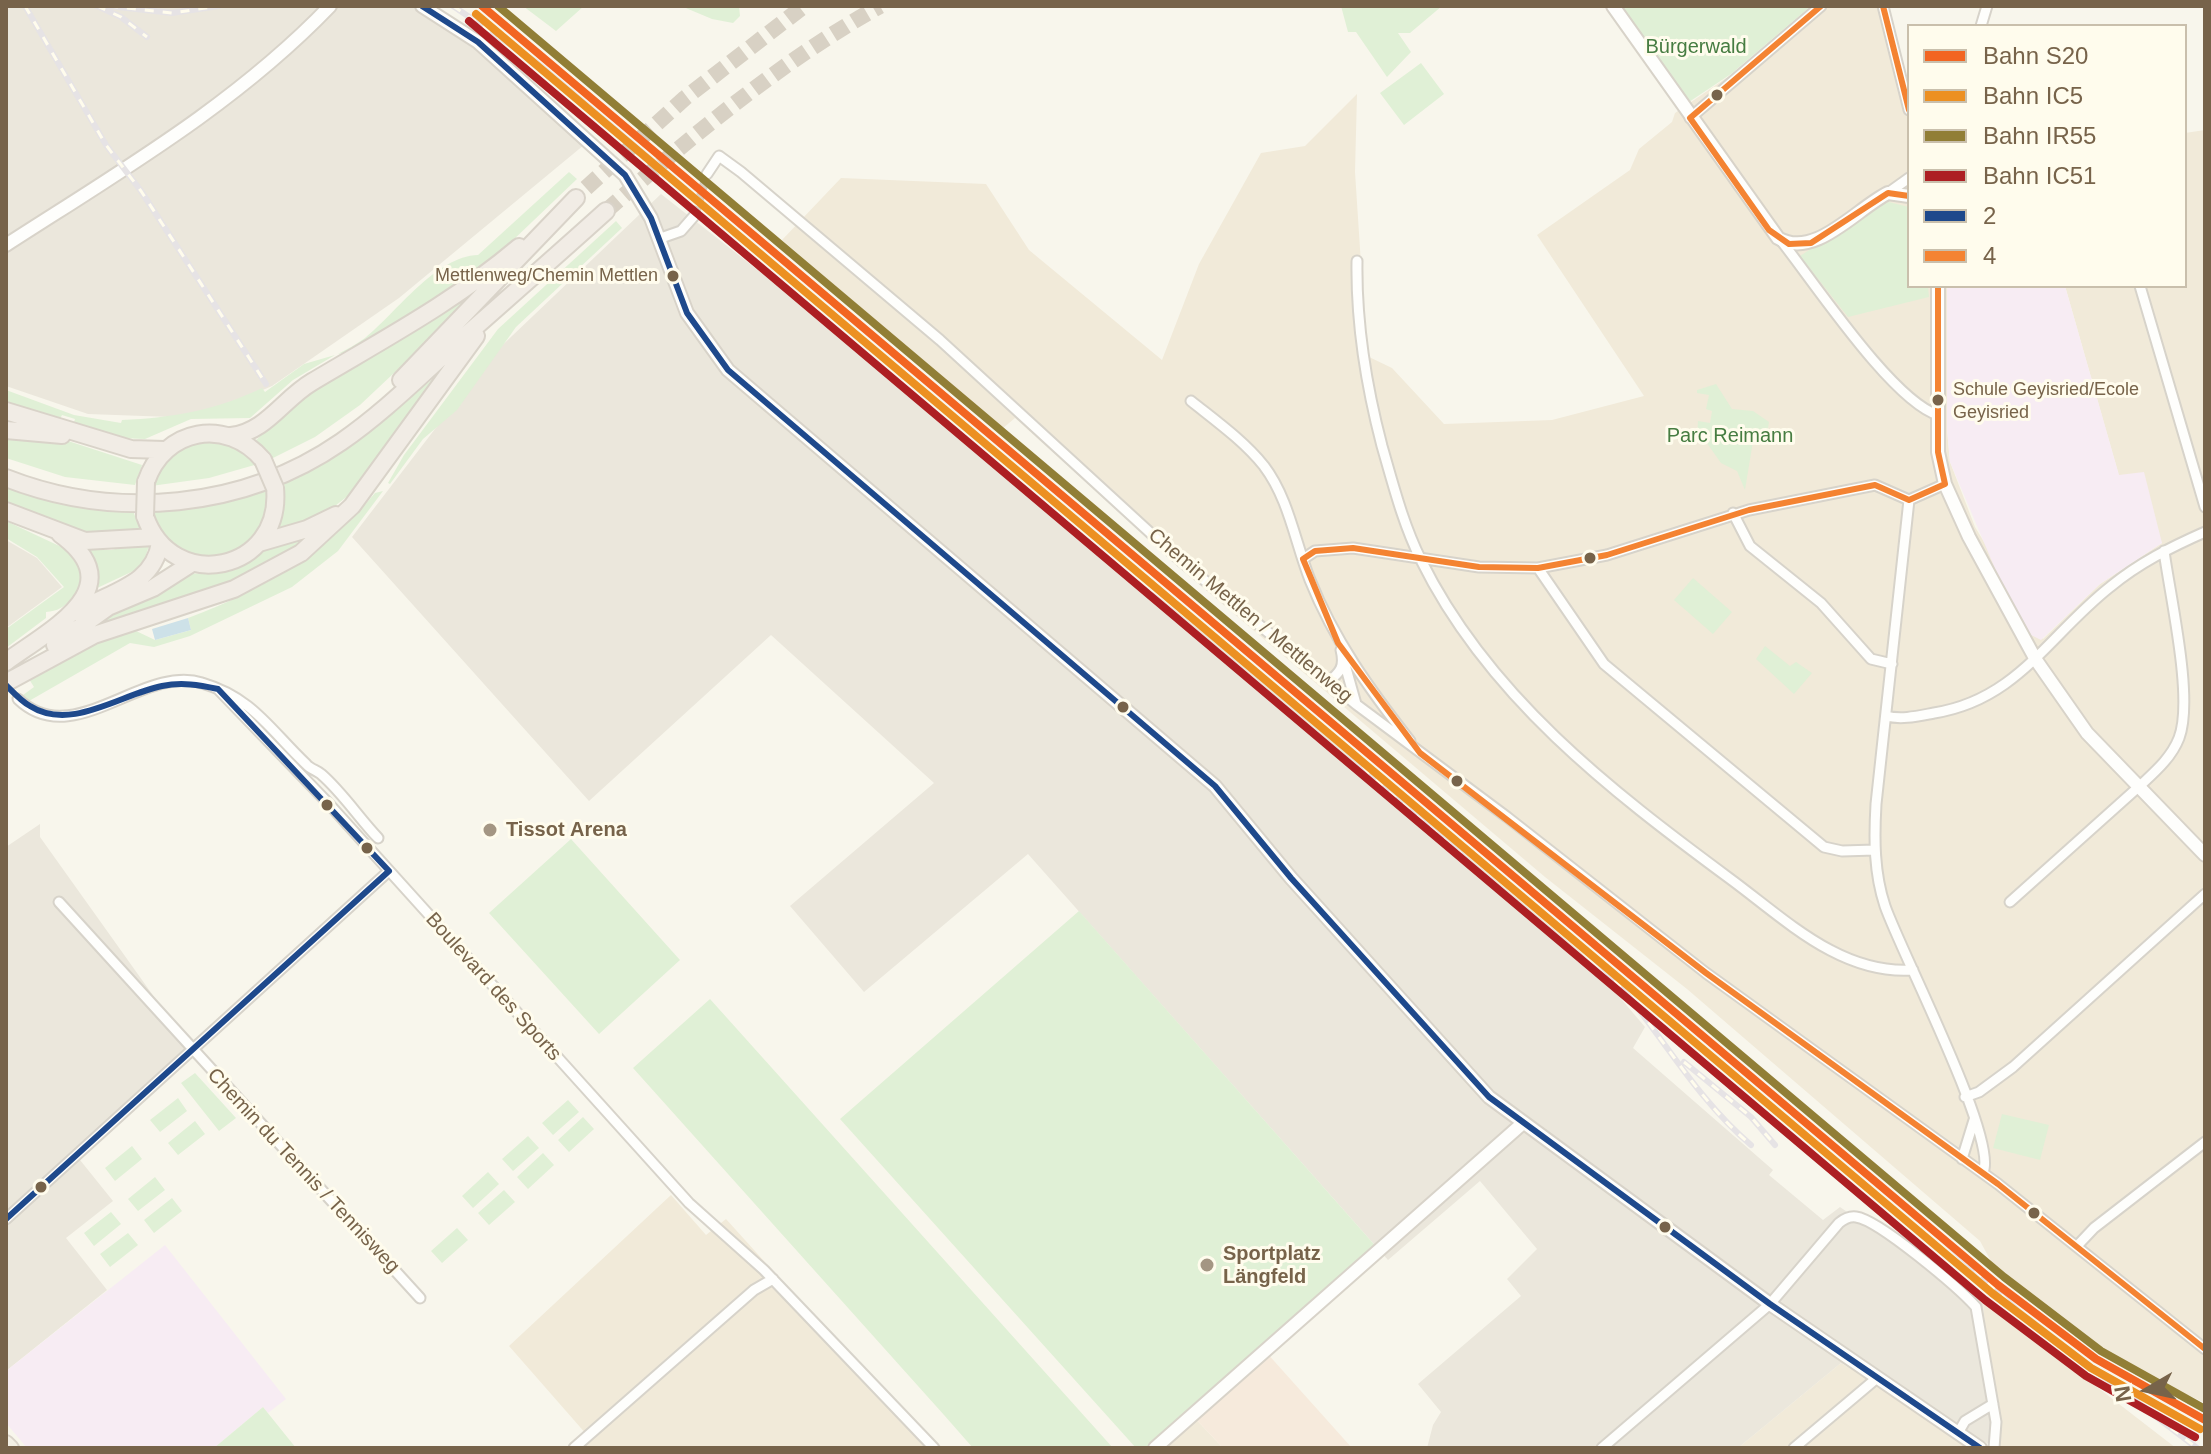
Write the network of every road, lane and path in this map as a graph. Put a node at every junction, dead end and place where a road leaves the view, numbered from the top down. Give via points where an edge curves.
1 (330, 6) edge
2 (422, 6) edge
3 (1613, 6) edge
4 (1821, 6) edge
5 (1883, 6) edge
6 (1907, 102) edge
7 (1690, 118) junction
8 (707, 174) dead end
9 (1907, 179) edge
10 (1888, 193) junction
11 (1907, 196) edge
12 (606, 211) tunnel mouth
13 (695, 215) tunnel mouth
14 (1778, 238) junction
15 (658, 239) junction
16 (6, 245) edge
17 (1357, 261) dead end
18 (527, 283) junction
19 (1938, 288) edge
20 (2141, 288) edge
21 (1191, 401) dead end
22 (6, 411) edge
23 (1938, 415) junction
24 (6, 430) edge
25 (231, 436) junction
26 (99, 441) junction
27 (164, 450) junction
28 (6, 467) edge
29 (6, 478) edge
30 (371, 481) junction
31 (1945, 484) junction
32 (1909, 500) junction
33 (2205, 507) edge
34 (6, 511) edge
35 (1733, 513) junction
36 (2205, 532) edge
37 (60, 534) junction
38 (157, 540) junction
39 (259, 543) junction
40 (2164, 551) junction
41 (1419, 558) junction
42 (1303, 559) junction
43 (192, 563) junction
44 (1538, 568) junction
45 (53, 627) junction
46 (1338, 643) junction
47 (2036, 660) junction
48 (1344, 661) junction
49 (6, 662) edge
50 (1892, 664) junction
51 (8, 681) edge
52 (1328, 682) junction
53 (218, 689) junction
54 (18, 699) dead end
55 (1357, 705) junction
56 (1886, 716) junction
57 (1420, 753) junction
58 (2138, 787) junction
59 (378, 838) dead end
60 (1875, 850) junction
61 (2205, 855) edge
62 (389, 871) junction
63 (2205, 894) edge
64 (59, 902) dead end
65 (2010, 902) dead end
66 (1913, 970) junction
67 (192, 1050) junction
68 (1965, 1097) junction
69 (1974, 1120) junction
70 (1523, 1123) junction
71 (2205, 1142) edge
72 (1962, 1159) junction
73 (1983, 1172) junction
74 (6, 1219) edge
75 (2077, 1246) junction
76 (773, 1279) junction
77 (420, 1298) dead end
78 (1770, 1304) junction
79 (2202, 1343) edge
80 (1877, 1378) junction
81 (1993, 1404) junction
82 (1958, 1433) junction
83 (6, 1443) edge
84 (577, 1447) edge
85 (11, 1448) edge
86 (934, 1448) edge
87 (1155, 1448) edge
88 (1602, 1448) edge
89 (1794, 1448) edge
90 (1980, 1448) edge
91 (1994, 1448) edge

1 - 16 main road via 211,111
2 - 15 main road via 464,30 606,155 634,189
3 - 7 main road
4 - 7 street
5 - 6 street
7 - 14 main road
8 - 52 street, Chemin Mettlen / Mettlenweg via 719,156 741,172 940,340 1181,561
9 - 10 street
10 - 11 main road
10 - 14 main road via 1811,243 1795,245
12 - 18 highway
13 - 15 street via 681,231
14 - 23 street via 1876,363 1919,405
15 - 70 main road via 687,313 728,370 1215,786 1419,1023 1489,1097
17 - 41 street via 1362,352 1377,425
18 - 29 highway via 357,431 265,482 209,497 132,504 64,495
18 - 30 highway via 469,345
19 - 23 main road
20 - 33 street
21 - 42 street via 1264,467 1280,493
22 - 26 highway
23 - 31 main road
24 - 26 highway
25 - 27 highway via 200,433
25 - 28 highway via 255,428 312,382 446,304 581,193 383,396 335,434 290,460 211,486 147,493 76,488
25 - 39 highway, bridge via 263,460 275,488 272,521
26 - 27 highway via 141,451
27 - 38 highway, bridge via 146,482 145,516
30 - 39 highway via 328,519
30 - 51 highway via 333,526 273,570 206,600 94,635
31 - 32 street
31 - 47 main road via 1994,588
32 - 35 street via 1875,485
32 - 50 street
34 - 37 highway
35 - 44 street via 1607,555
35 - 50 street via 1750,546 1821,603 1871,659
36 - 40 street
37 - 38 highway via 99,542
37 - 45 highway via 86,558 91,581 80,604
38 - 43 highway
38 - 45 highway via 156,562 145,577
39 - 43 highway via 230,562
40 - 47 street via 2109,587
40 - 58 street via 2184,698 2182,728 2165,762
41 - 42 street via 1353,548 1315,551
41 - 44 street
41 - 66 street via 1485,663 1635,808 1839,956 1864,967
42 - 46 street
43 - 51 highway via 101,611
44 - 60 street via 1604,664 1652,708 1824,847
45 - 49 highway
46 - 48 street
46 - 57 street
47 - 56 street via 2007,685 1963,709 1898,719
47 - 58 main road via 2087,733
48 - 52 street via 1340,673
48 - 55 street
50 - 56 street
52 - 55 street, Chemin Mettlen / Mettlenweg
53 - 54 street via 200,682 174,683 65,717 43,715
53 - 59 street via 254,707
53 - 62 street, Boulevard des Sports
55 - 57 street, Chemin Mettlen / Mettlenweg
56 - 60 street
57 - 72 street, Chemin Mettlen / Mettlenweg via 1706,973
58 - 61 main road
58 - 65 street
60 - 66 street via 1886,909
62 - 67 street
62 - 76 street, Boulevard des Sports via 689,1203
63 - 68 street via 2013,1067
64 - 67 street, Chemin du Tennis / Tennisweg
66 - 68 street
67 - 74 street
67 - 77 street, Chemin du Tennis / Tennisweg
68 - 69 street
69 - 72 street
69 - 73 street via 1985,1149
70 - 78 main road
70 - 87 main road
71 - 75 street
72 - 73 street, Chemin Mettlen / Mettlenweg
73 - 75 street, Chemin Mettlen / Mettlenweg
75 - 79 street, Chemin Mettlen / Mettlenweg
76 - 84 street via 754,1290
76 - 86 street, Boulevard des Sports
78 - 80 main road
78 - 81 street via 1839,1223 1860,1218 1894,1239 1976,1307
78 - 88 street
80 - 82 main road
80 - 89 street
81 - 82 street via 1965,1421
81 - 91 street
82 - 90 main road
83 - 85 main road

